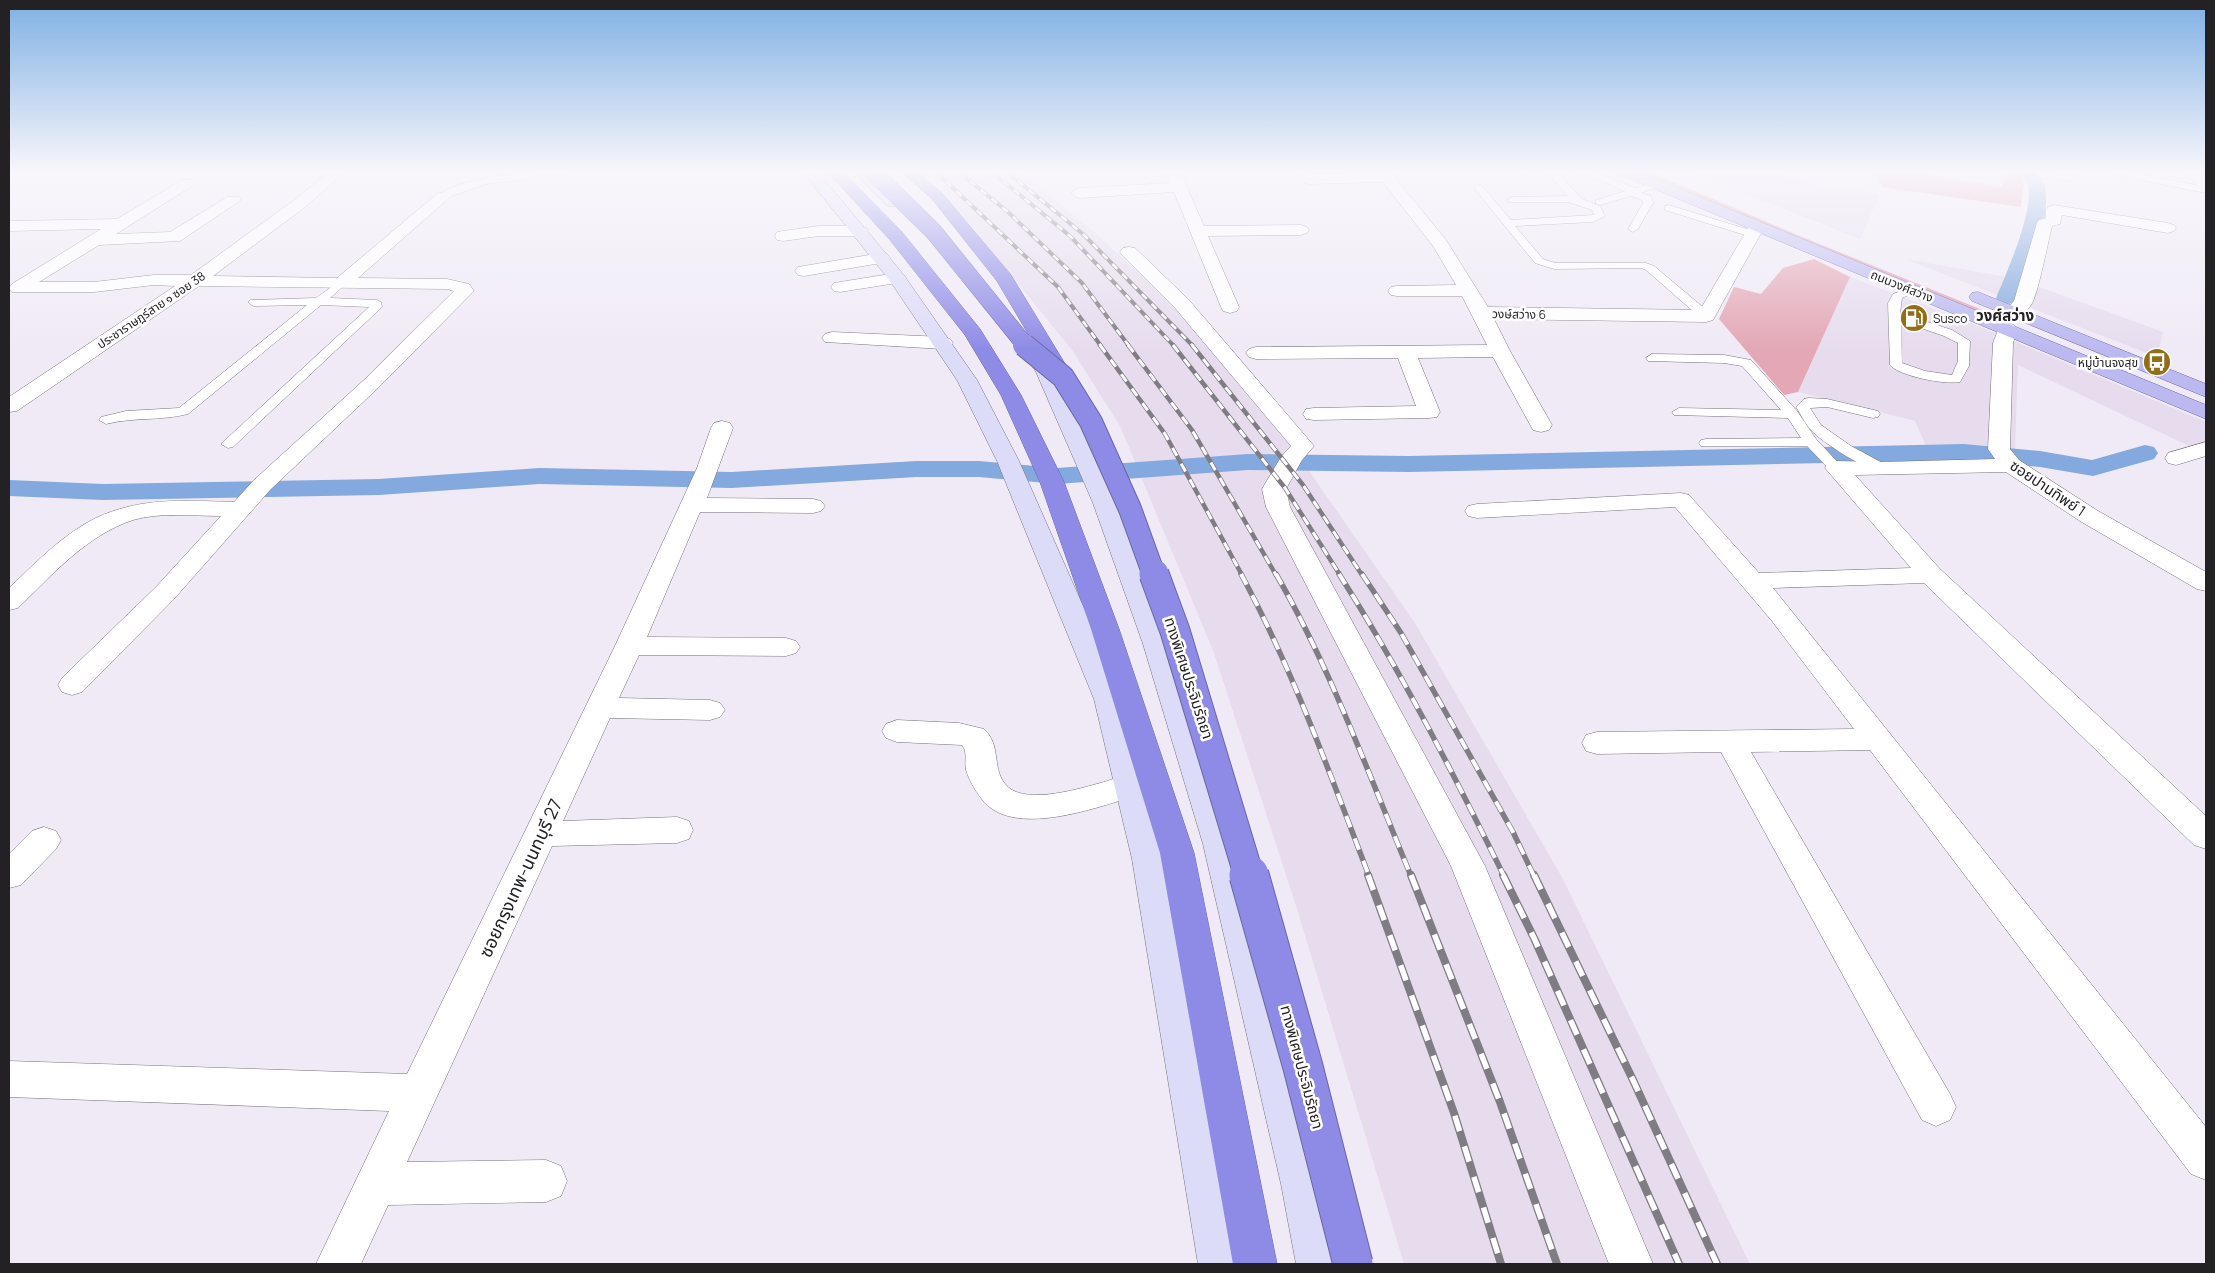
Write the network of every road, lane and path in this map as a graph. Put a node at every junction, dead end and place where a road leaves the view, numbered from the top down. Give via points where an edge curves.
1 (111, 231) edge
2 (183, 231) edge
3 (262, 231) edge
4 (401, 231) edge
5 (816, 231) edge
6 (836, 231) edge
7 (892, 231) edge
8 (924, 231) edge
9 (933, 231) edge
10 (966, 231) edge
11 (1198, 231) edge
12 (1431, 231) edge
13 (1514, 231) edge
14 (1754, 231) edge
15 (1760, 231) edge
16 (2043, 231) edge
17 (860, 232) joint
18 (783, 236) dead end
19 (98, 240) junction
20 (1129, 252) dead end
21 (881, 258) junction
22 (804, 271) dead end
23 (897, 278) junction
24 (196, 280) junction
25 (1919, 280) junction
26 (341, 283) junction
27 (840, 287) dead end
28 (13, 290) edge
29 (1468, 290) junction
30 (1961, 290) dead end
31 (1397, 291) dead end
32 (254, 302) dead end
33 (317, 302) junction
34 (1230, 307) dead end
35 (1482, 313) junction
36 (1706, 316) junction
37 (1896, 316) junction
38 (2011, 320) junction
39 (832, 338) dead end
40 (943, 343) junction
41 (1500, 351) junction
42 (1406, 352) junction
43 (1256, 353) dead end
44 (1652, 358) dead end
45 (1063, 377) junction
46 (2206, 391) edge
47 (9, 406) edge
48 (1679, 412) dead end
49 (2206, 412) edge
50 (1314, 414) dead end
51 (1792, 414) junction
52 (1874, 414) dead end
53 (106, 420) dead end
54 (1541, 425) dead end
55 (722, 428) dead end
56 (1706, 443) dead end
57 (228, 444) dead end
58 (2206, 449) edge
59 (1828, 454) junction
60 (2005, 458) junction
61 (2176, 458) dead end
62 (699, 488) junction
63 (250, 498) junction
64 (813, 506) dead end
65 (1477, 510) dead end
66 (1931, 575) junction
67 (1751, 581) junction
68 (2206, 583) edge
69 (9, 602) edge
70 (629, 646) junction
71 (786, 648) dead end
72 (72, 684) dead end
73 (600, 708) junction
74 (710, 710) dead end
75 (897, 731) dead end
76 (1878, 738) junction
77 (1730, 741) junction
78 (1596, 743) dead end
79 (1130, 786) junction
80 (677, 830) dead end
81 (540, 834) junction
82 (2206, 836) edge
83 (44, 840) dead end
84 (9, 875) edge
85 (9, 1079) edge
86 (419, 1094) junction
87 (1936, 1107) dead end
88 (2206, 1160) edge
89 (546, 1181) dead end
90 (376, 1184) junction
91 (338, 1264) edge
92 (1220, 1264) edge
93 (1255, 1264) edge
94 (1318, 1264) edge
95 (1353, 1264) edge
96 (1631, 1264) edge

1 - 19 street
2 - 19 street via 174,237
3 - 24 street, ประชาราษฎร์สาย ๑ ซอย 38
4 - 26 street
5 - 18 street
6 - 17 street
7 - 93 highway via 973,333 1012,395 1052,482 1105,629 1177,853
8 - 94 main road via 1016,327 1046,372 1108,513 1157,644 1220,844 1302,1184
9 - 45 highway, ทางพิเศษประจิมรัถยา, bridge via 1022,343
10 - 45 highway via 1005,279
11 - 34 street
12 - 29 street
13 - 36 lane via 1543,264 1642,265 1650,268
14 - 36 street
15 - 25 main road, ถนนวงศ์สว่าง
16 - 38 street, ซอยปานทิพย์ 1 via 2023,303
17 - 21 main road
19 - 28 street
20 - 96 street via 1182,304 1303,446 1289,462 1274,489 1278,507 1468,866
21 - 22 street
21 - 23 main road
23 - 27 street
23 - 40 main road
24 - 26 street
24 - 28 street via 130,281 76,288
24 - 47 street, ประชาราษฎร์สาย ๑ ซอย 38
25 - 37 lane via 1897,296 1894,303
25 - 38 main road, ถนนวงศ์สว่าง
26 - 33 lane
26 - 63 street via 447,284 457,285 465,291
29 - 31 street
29 - 35 street
30 - 38 main road, ถนนวงศ์สว่าง
32 - 33 lane
33 - 53 lane via 183,411 126,415
33 - 57 lane via 377,304
35 - 36 street, วงษ์สว่าง 6
35 - 41 street, วงษ์สว่าง 6
37 - 37 lane via 1964,341 1962,371 1955,379 1923,374 1896,365
38 - 46 main road, ถนนวงศ์สว่าง
38 - 49 main road, ถนนวงศ์สว่าง
38 - 60 street, ซอยปานทิพย์ 1 via 2003,343
39 - 40 street
40 - 79 main road via 967,380 1008,461 1109,699
41 - 42 street
41 - 54 street, วงษ์สว่าง 6
42 - 43 street
42 - 50 street via 1429,412
44 - 51 lane via 1724,359 1746,363
45 - 95 highway, ทางพิเศษประจิมรัถยา, bridge via 1091,422 1130,509 1175,631 1303,1067
48 - 51 lane
51 - 59 lane
52 - 59 lane via 1827,403 1809,402 1803,407
55 - 62 street, ซอยกรุงเทพ-นนทบุรี 27
56 - 59 lane
58 - 61 street
59 - 60 street via 1874,464
59 - 66 street
60 - 68 street, ซอยปานทิพย์ 1 via 2089,516
62 - 64 street
62 - 70 street, ซอยกรุงเทพ-นนทบุรี 27
63 - 69 street via 129,514 114,519 70,547
63 - 72 street via 165,593
65 - 67 street via 1681,500
66 - 67 street
66 - 82 street
67 - 76 street via 1782,615
70 - 71 street
70 - 73 street, ซอยกรุงเทพ-นนทบุรี 27
73 - 74 street
73 - 81 street, ซอยกรุงเทพ-นนทบุรี 27
75 - 79 street via 972,736 980,745 982,773 992,790 1001,799 1020,805 1068,803
76 - 77 street
76 - 88 street
77 - 78 street
77 - 87 street
79 - 92 main road via 1149,859
80 - 81 street
81 - 86 street, ซอยกรุงเทพ-นนทบุรี 27
83 - 84 street
85 - 86 street
86 - 90 street, ซอยกรุงเทพ-นนทบุรี 27
89 - 90 street
90 - 91 street, ซอยกรุงเทพ-นนทบุรี 27

